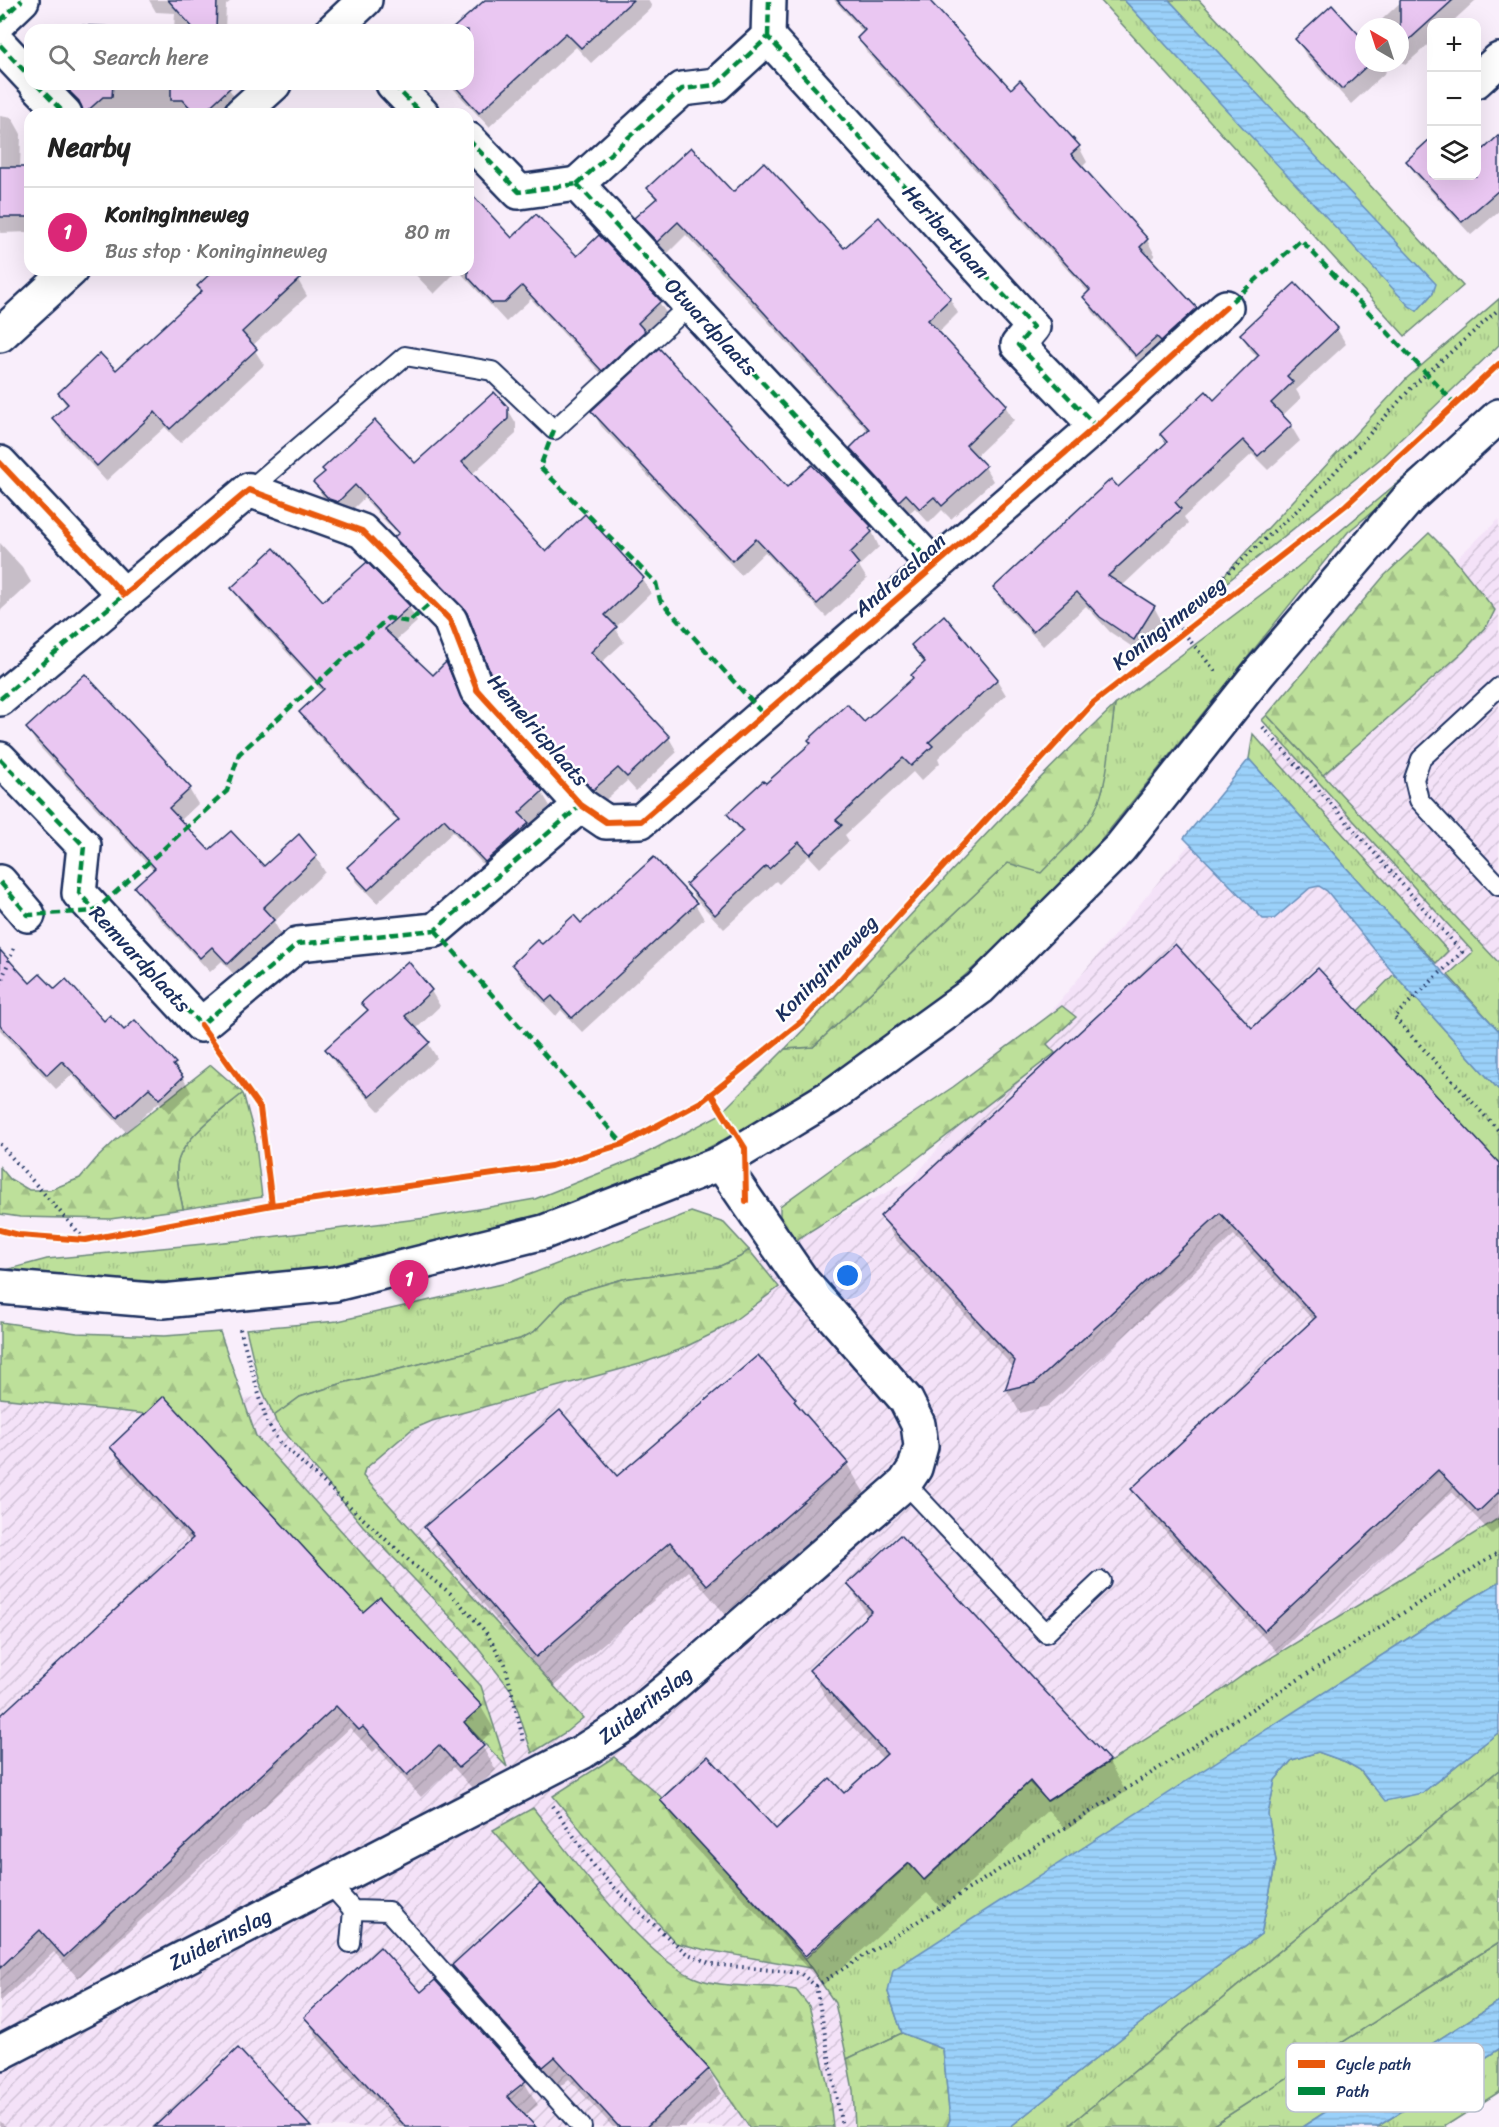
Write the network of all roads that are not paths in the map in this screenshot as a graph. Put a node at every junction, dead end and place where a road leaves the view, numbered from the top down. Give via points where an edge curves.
1 (22, 0) edge
2 (365, 0) edge
3 (769, 0) edge
4 (0, 21) edge
5 (341, 24) edge
6 (768, 37) junction
7 (0, 45) edge
8 (1499, 60) edge
9 (24, 71) edge
10 (1481, 76) edge
11 (42, 90) edge
12 (267, 90) edge
13 (399, 90) edge
14 (59, 108) edge
15 (248, 108) edge
16 (416, 108) edge
17 (474, 145) edge
18 (577, 184) junction
19 (64, 276) edge
20 (690, 305) junction
21 (1226, 307) dead end
22 (0, 335) edge
23 (1499, 416) edge
24 (1096, 426) junction
25 (0, 463) edge
26 (249, 490) junction
27 (935, 567) junction
28 (124, 595) junction
29 (1499, 687) edge
30 (0, 699) edge
31 (0, 759) edge
32 (582, 805) junction
33 (0, 882) edge
34 (1499, 886) edge
35 (27, 915) dead end
36 (721, 1163) junction
37 (0, 1287) edge
38 (905, 1484) junction
39 (1101, 1581) dead end
40 (329, 1883) junction
41 (353, 1910) junction
42 (350, 1943) dead end
43 (0, 2053) edge
44 (582, 2127) edge

1 - 4 street
2 - 5 street
3 - 6 street
6 - 18 street via 716,85 682,89
6 - 24 street, Heribertlaan via 1033,327 1018,345
7 - 9 street
8 - 10 street
11 - 14 street
12 - 15 street
13 - 16 street
17 - 18 street via 519,192
18 - 20 street, Otwardplaats
19 - 22 street
20 - 26 lane via 554,430 492,371 405,356
20 - 27 street, Otwardplaats
21 - 24 street, Andreaslaan
23 - 36 street via 1407,499 1259,673 1120,848 980,988 830,1097
24 - 27 street, Andreaslaan
25 - 28 street
26 - 28 street
26 - 32 street, Hemelricplaats via 362,531 450,620 477,690
27 - 32 street, Andreaslaan via 641,821 606,822
28 - 30 street
29 - 34 lane via 1421,759 1414,779 1419,800
31 - 32 street, Remvardplaats via 84,846 79,893 201,1025 298,944 435,930
33 - 35 street
36 - 37 street via 544,1232 335,1284 163,1301
36 - 38 street, Zuiderinslag via 803,1282 906,1400 918,1424 921,1446 915,1468
38 - 39 lane via 1046,1633
38 - 40 street, Zuiderinslag via 626,1724 582,1752
40 - 41 lane
40 - 43 street, Zuiderinslag
41 - 42 lane
41 - 44 lane via 388,1911

